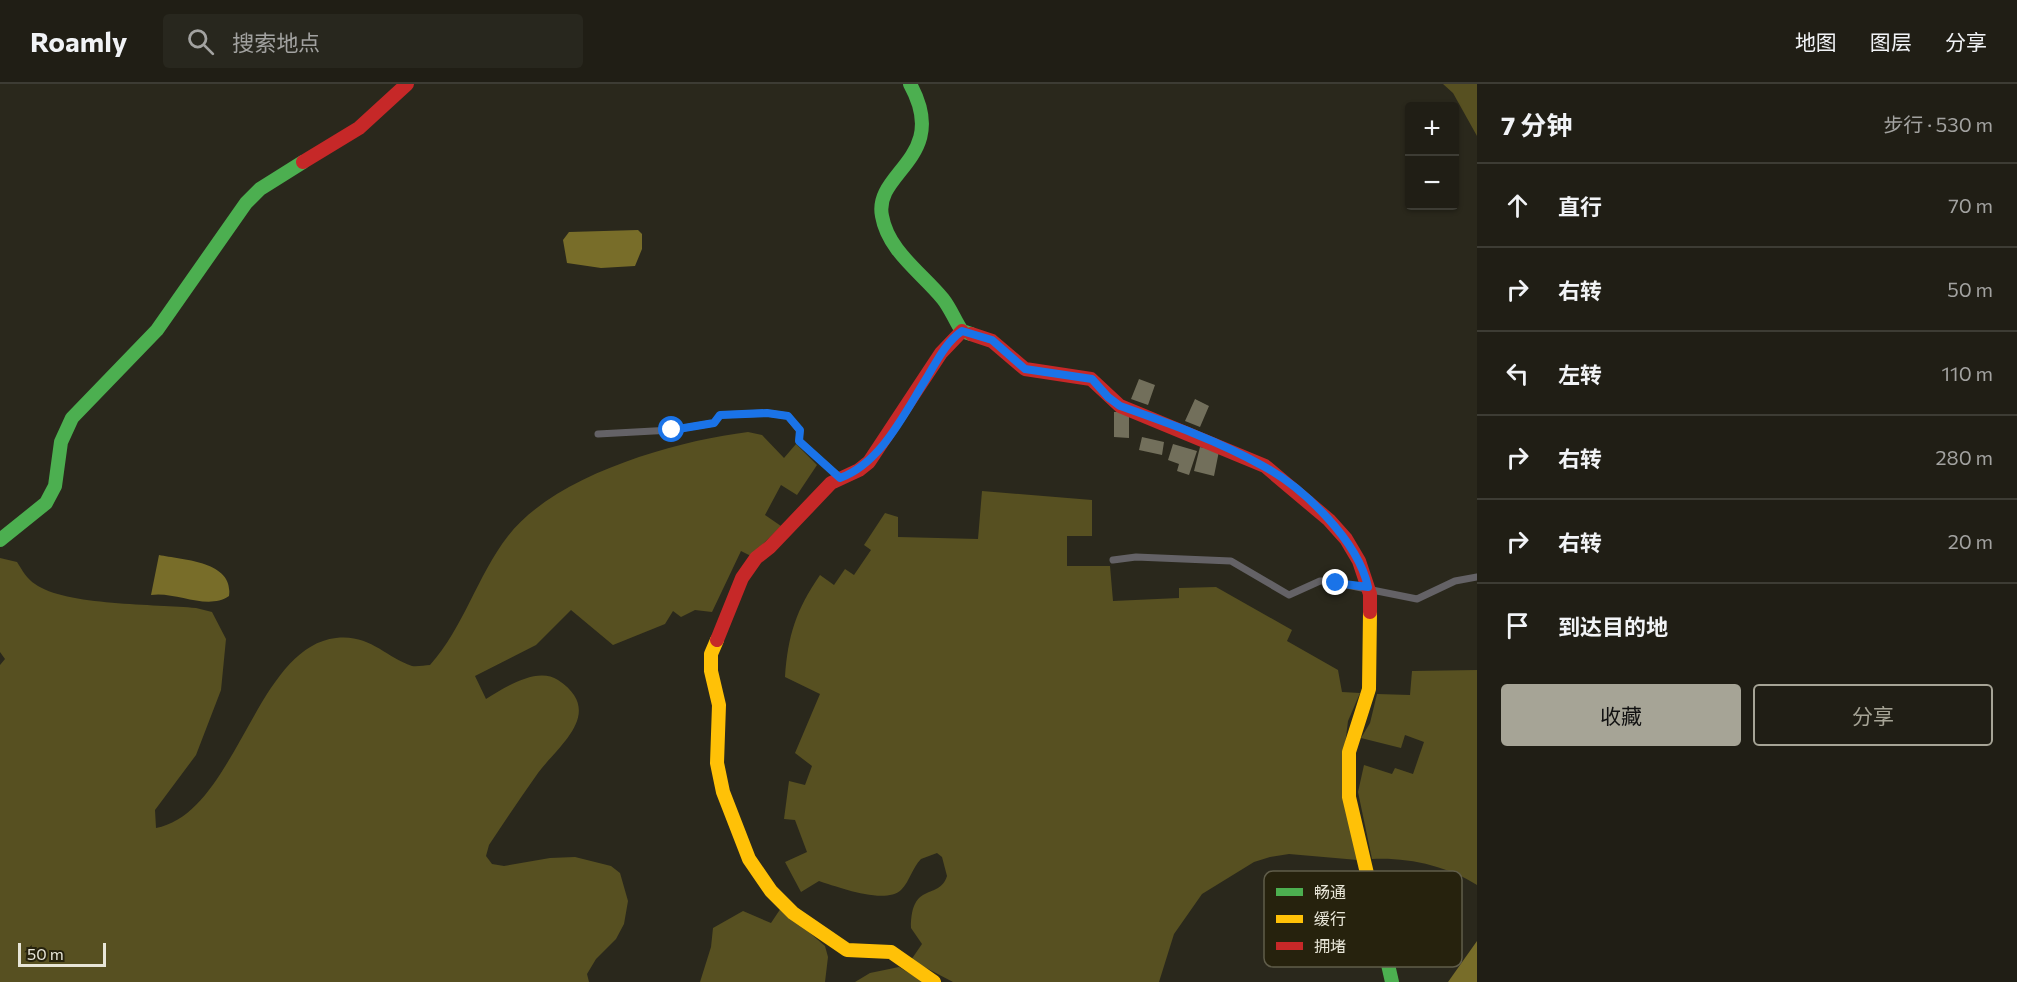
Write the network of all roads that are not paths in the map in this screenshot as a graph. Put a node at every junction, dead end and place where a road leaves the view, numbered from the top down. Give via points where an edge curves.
1 (407, 84) edge
2 (910, 84) edge
3 (962, 331) junction
4 (598, 434) dead end
5 (840, 478) junction
6 (0, 540) edge
7 (1113, 560) dead end
8 (1477, 577) edge
9 (1368, 587) junction
10 (1366, 871) edge
11 (1389, 967) edge
12 (934, 982) edge
13 (1392, 982) edge

1 - 6 street via 359,128 260,189 246,203 157,330 68,424 59,450 57,478 46,503
2 - 3 street via 923,111 923,131 895,183 881,199 882,223 892,241 945,300
3 - 5 street via 941,353 876,453 859,470
3 - 9 street via 992,340 1025,369 1092,379 1120,406 1265,466 1338,529 1356,555
4 - 5 lane via 672,430 714,423 720,415 788,416 800,430 799,441
5 - 12 street via 756,558 742,578 713,646 711,671 719,705 717,763 723,792 749,859 771,891 793,913 847,950 891,952
7 - 9 lane via 1232,561 1289,595 1320,581
8 - 9 lane via 1455,581 1417,599
9 - 10 street via 1369,689 1349,752 1349,797
11 - 13 street

